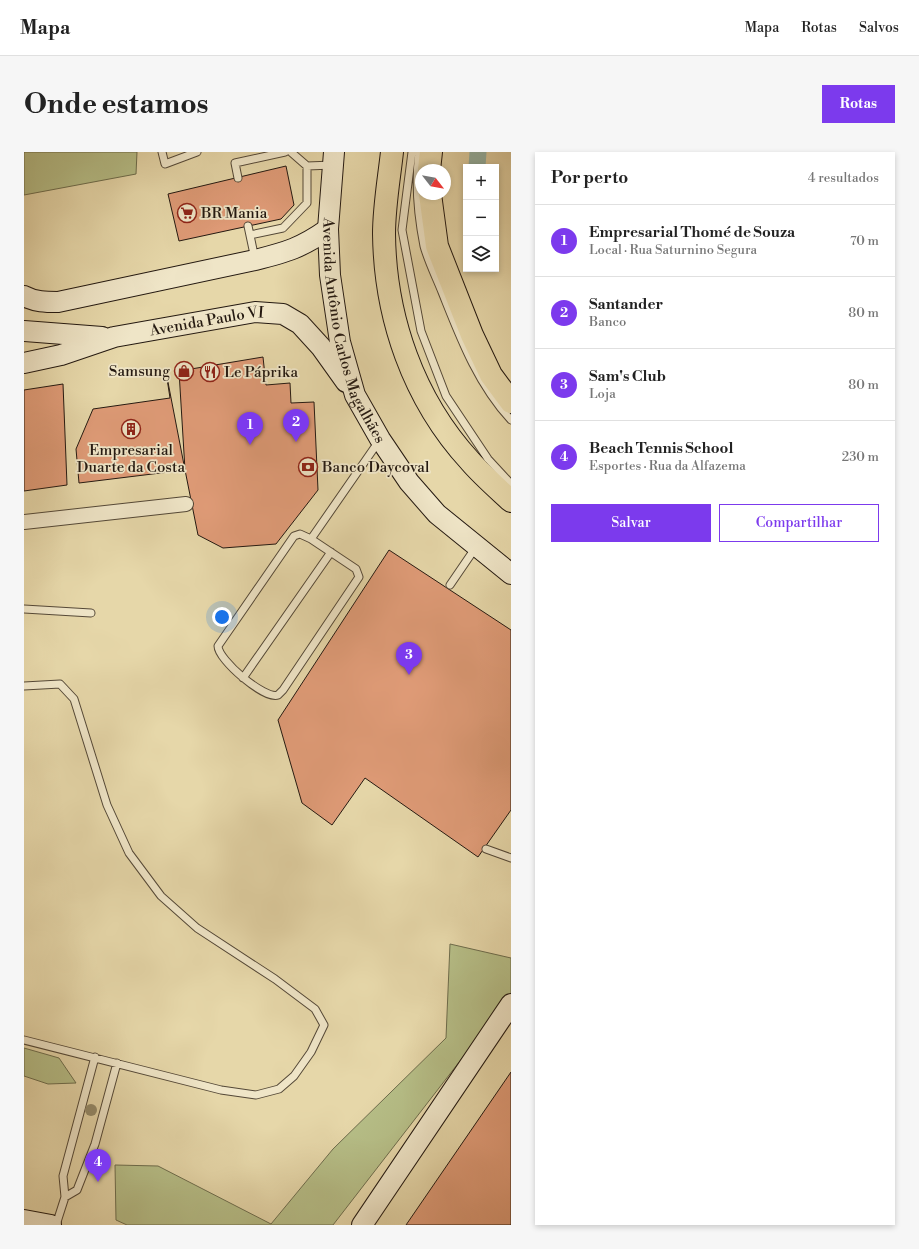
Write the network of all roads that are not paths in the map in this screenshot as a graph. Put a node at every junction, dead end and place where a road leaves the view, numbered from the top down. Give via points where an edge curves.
1 (162, 152) edge
2 (197, 152) edge
3 (285, 152) edge
4 (291, 152) edge
5 (392, 152) edge
6 (412, 152) edge
7 (419, 152) edge
8 (431, 152) edge
9 (333, 159) edge
10 (430, 164) edge
11 (307, 166) junction
12 (238, 178) dead end
13 (431, 200) edge
14 (248, 226) dead end
15 (328, 230) junction
16 (250, 235) junction
17 (255, 260) junction
18 (24, 296) edge
19 (24, 331) edge
20 (114, 337) junction
21 (24, 363) edge
22 (486, 378) junction
23 (355, 395) junction
24 (511, 402) edge
25 (511, 420) edge
26 (380, 440) junction
27 (479, 460) junction
28 (511, 484) edge
29 (511, 501) edge
30 (186, 504) dead end
31 (24, 522) edge
32 (311, 539) junction
33 (476, 547) junction
34 (331, 552) junction
35 (511, 574) edge
36 (450, 585) dead end
37 (24, 609) edge
38 (91, 613) dead end
39 (243, 678) junction
40 (24, 686) edge
41 (486, 849) dead end
42 (511, 858) edge
43 (511, 1004) edge
44 (24, 1040) edge
45 (95, 1057) junction
46 (117, 1063) junction
47 (65, 1197) junction
48 (24, 1220) edge
49 (51, 1225) edge
50 (56, 1225) edge
51 (362, 1225) edge

1 - 2 lane via 166,164
3 - 12 lane via 235,163
4 - 11 lane
5 - 27 main road via 384,232 385,271 397,328 409,366 425,398 446,431
6 - 27 lane via 402,230 421,331 446,396
7 - 22 lane via 417,177 424,247 461,340
8 - 10 main road
9 - 11 lane
9 - 15 main road, Avenida Antônio Carlos Magalhães
11 - 16 lane via 307,203 283,228
13 - 22 main road via 437,246
14 - 16 lane
15 - 17 main road via 301,247
15 - 23 main road, Avenida Antônio Carlos Magalhães via 330,275 340,342
16 - 17 lane
17 - 18 main road via 58,302 31,300
19 - 20 main road
20 - 21 main road, Avenida Paulo VI via 62,355
20 - 23 main road, Avenida Paulo VI via 255,312 283,314 300,324 321,347
22 - 24 main road
22 - 25 lane via 499,407
23 - 26 main road, Avenida Antônio Carlos Magalhães
26 - 32 lane
26 - 33 main road, Avenida Antônio Carlos Magalhães via 409,482 437,514
27 - 28 lane
27 - 29 main road
30 - 31 street
32 - 34 lane
32 - 39 lane via 300,534 294,536 220,642 218,650 222,658
33 - 35 main road, Avenida Antônio Carlos Magalhães
33 - 36 lane
34 - 39 lane
34 - 39 lane via 356,569 359,577 283,690 278,696 271,696
37 - 38 lane
40 - 46 lane via 60,684 74,700 107,805 129,853 161,896 197,928 275,979 315,1009 324,1025 311,1052 294,1076 279,1090 256,1095 221,1090
41 - 42 lane
43 - 51 main road
44 - 45 lane
45 - 46 lane
45 - 47 lane via 63,1176
46 - 47 lane via 92,1151 77,1190
47 - 50 lane
48 - 49 main road

